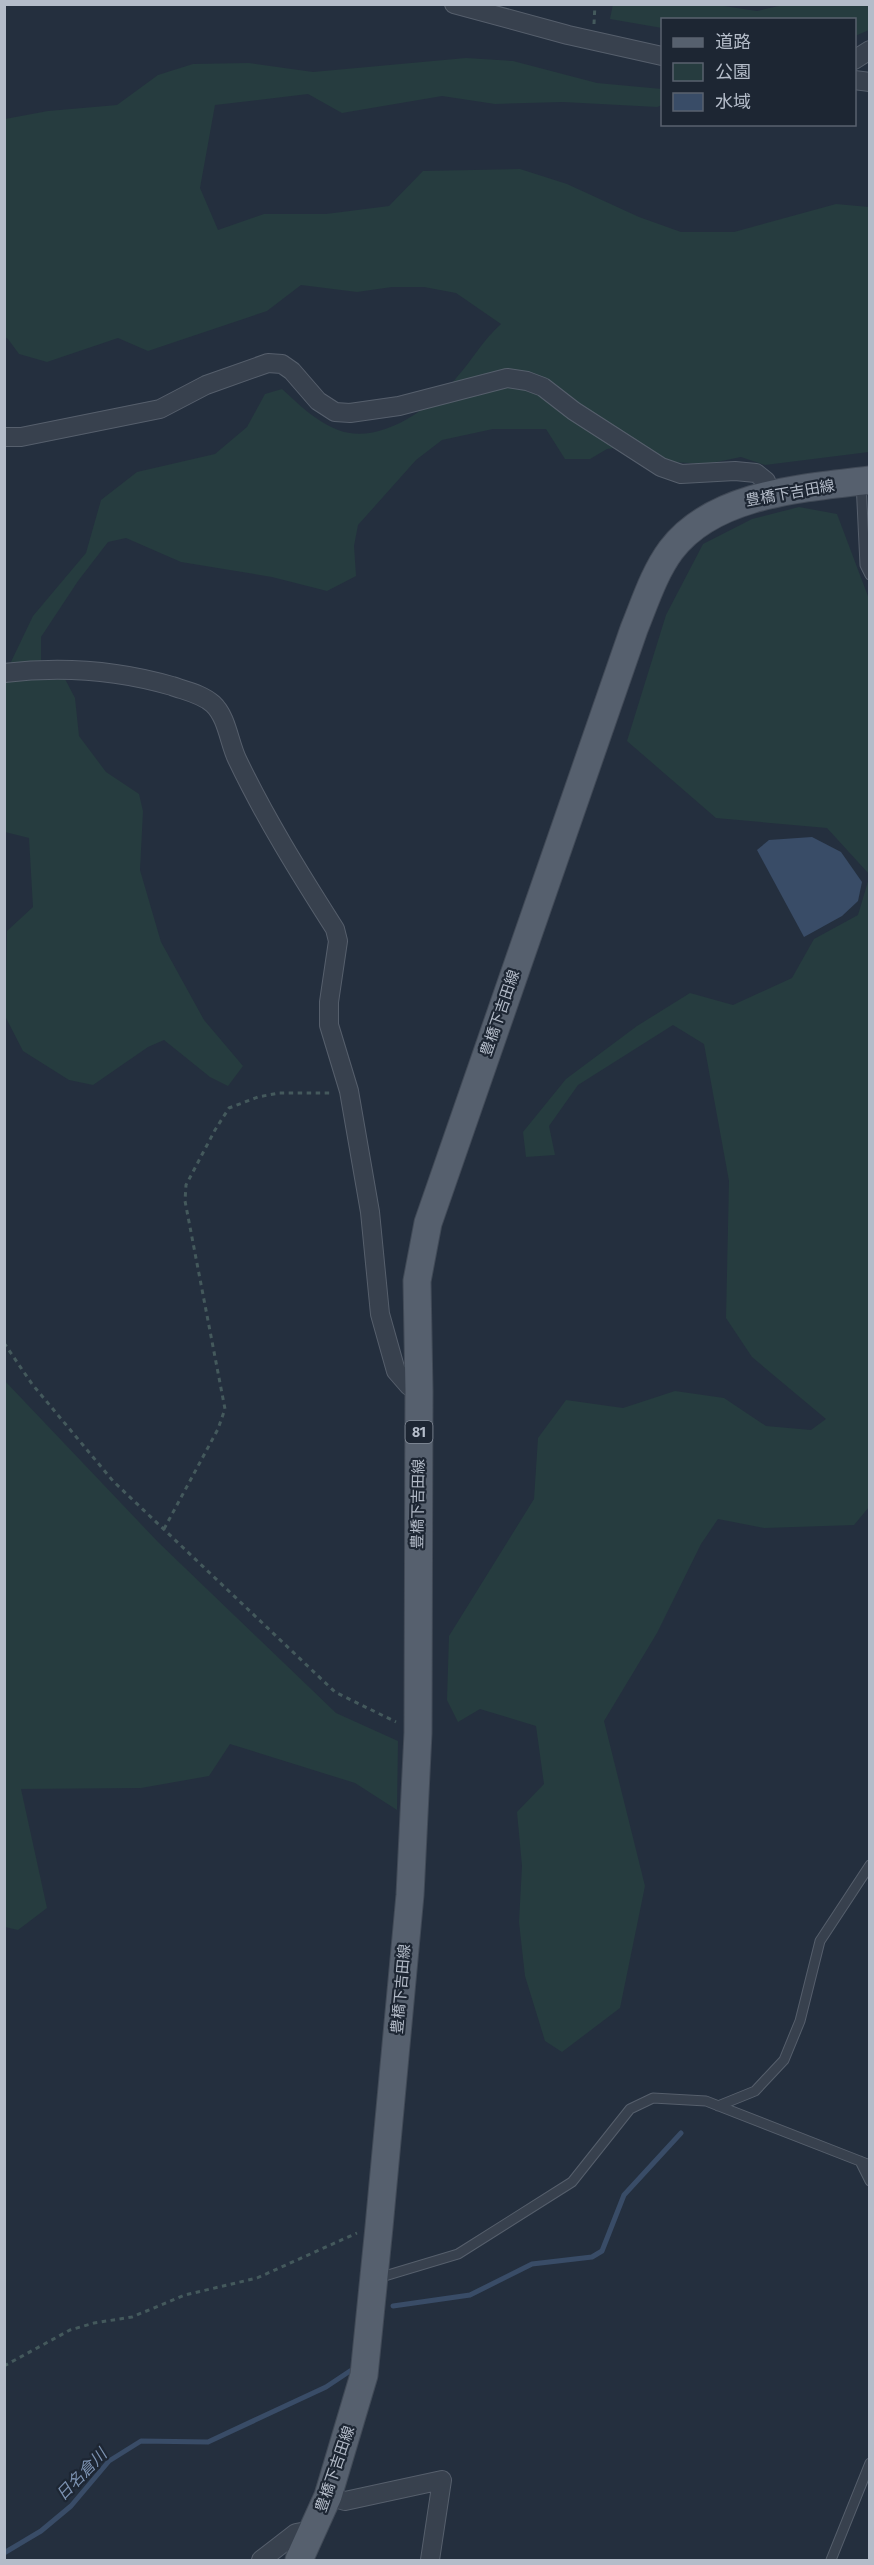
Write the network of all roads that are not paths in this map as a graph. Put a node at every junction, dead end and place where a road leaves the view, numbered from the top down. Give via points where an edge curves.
1 (454, 4) edge
2 (870, 50) edge
3 (661, 56) edge
4 (856, 59) edge
5 (4, 437) edge
6 (865, 480) edge
7 (771, 495) junction
8 (870, 575) edge
9 (4, 673) edge
10 (419, 1390) junction
11 (870, 1865) edge
12 (718, 2106) junction
13 (860, 2161) junction
14 (870, 2165) edge
15 (870, 2181) edge
16 (373, 2279) junction
17 (870, 2463) edge
18 (328, 2496) junction
19 (312, 2530) junction
20 (261, 2560) edge
21 (299, 2560) edge
22 (430, 2560) edge
23 (831, 2560) edge

1 - 3 street
2 - 4 street
5 - 7 street via 21,437 160,409 206,385 268,363 282,364 292,371 318,402 335,412 350,413 399,406 507,378 543,387 661,467 681,474 756,474 766,481
6 - 7 main road, 豊橋下吉田線 / 81
6 - 8 lane via 865,565
7 - 10 main road, 豊橋下吉田線 / 81 via 736,503 703,520 672,549 655,576 634,628 428,1223 417,1281
9 - 10 street via 32,669 106,671 197,694 214,705 241,767 294,865 335,929 338,941 329,1025 349,1091 370,1212 380,1314 396,1371 409,1386
10 - 16 main road, 豊橋下吉田線 / 81 via 418,1733 410,1895
11 - 12 lane via 820,1941 800,2021 784,2060 755,2091
12 - 13 lane
12 - 16 lane via 706,2101 653,2098 630,2109 572,2182 458,2254
13 - 14 lane
13 - 15 lane
16 - 18 main road, 豊橋下吉田線 / 81 via 364,2375
17 - 23 lane
18 - 19 main road, 豊橋下吉田線 / 81
18 - 22 street via 345,2501 442,2480
19 - 20 street via 296,2533
19 - 21 main road, 豊橋下吉田線 / 81

